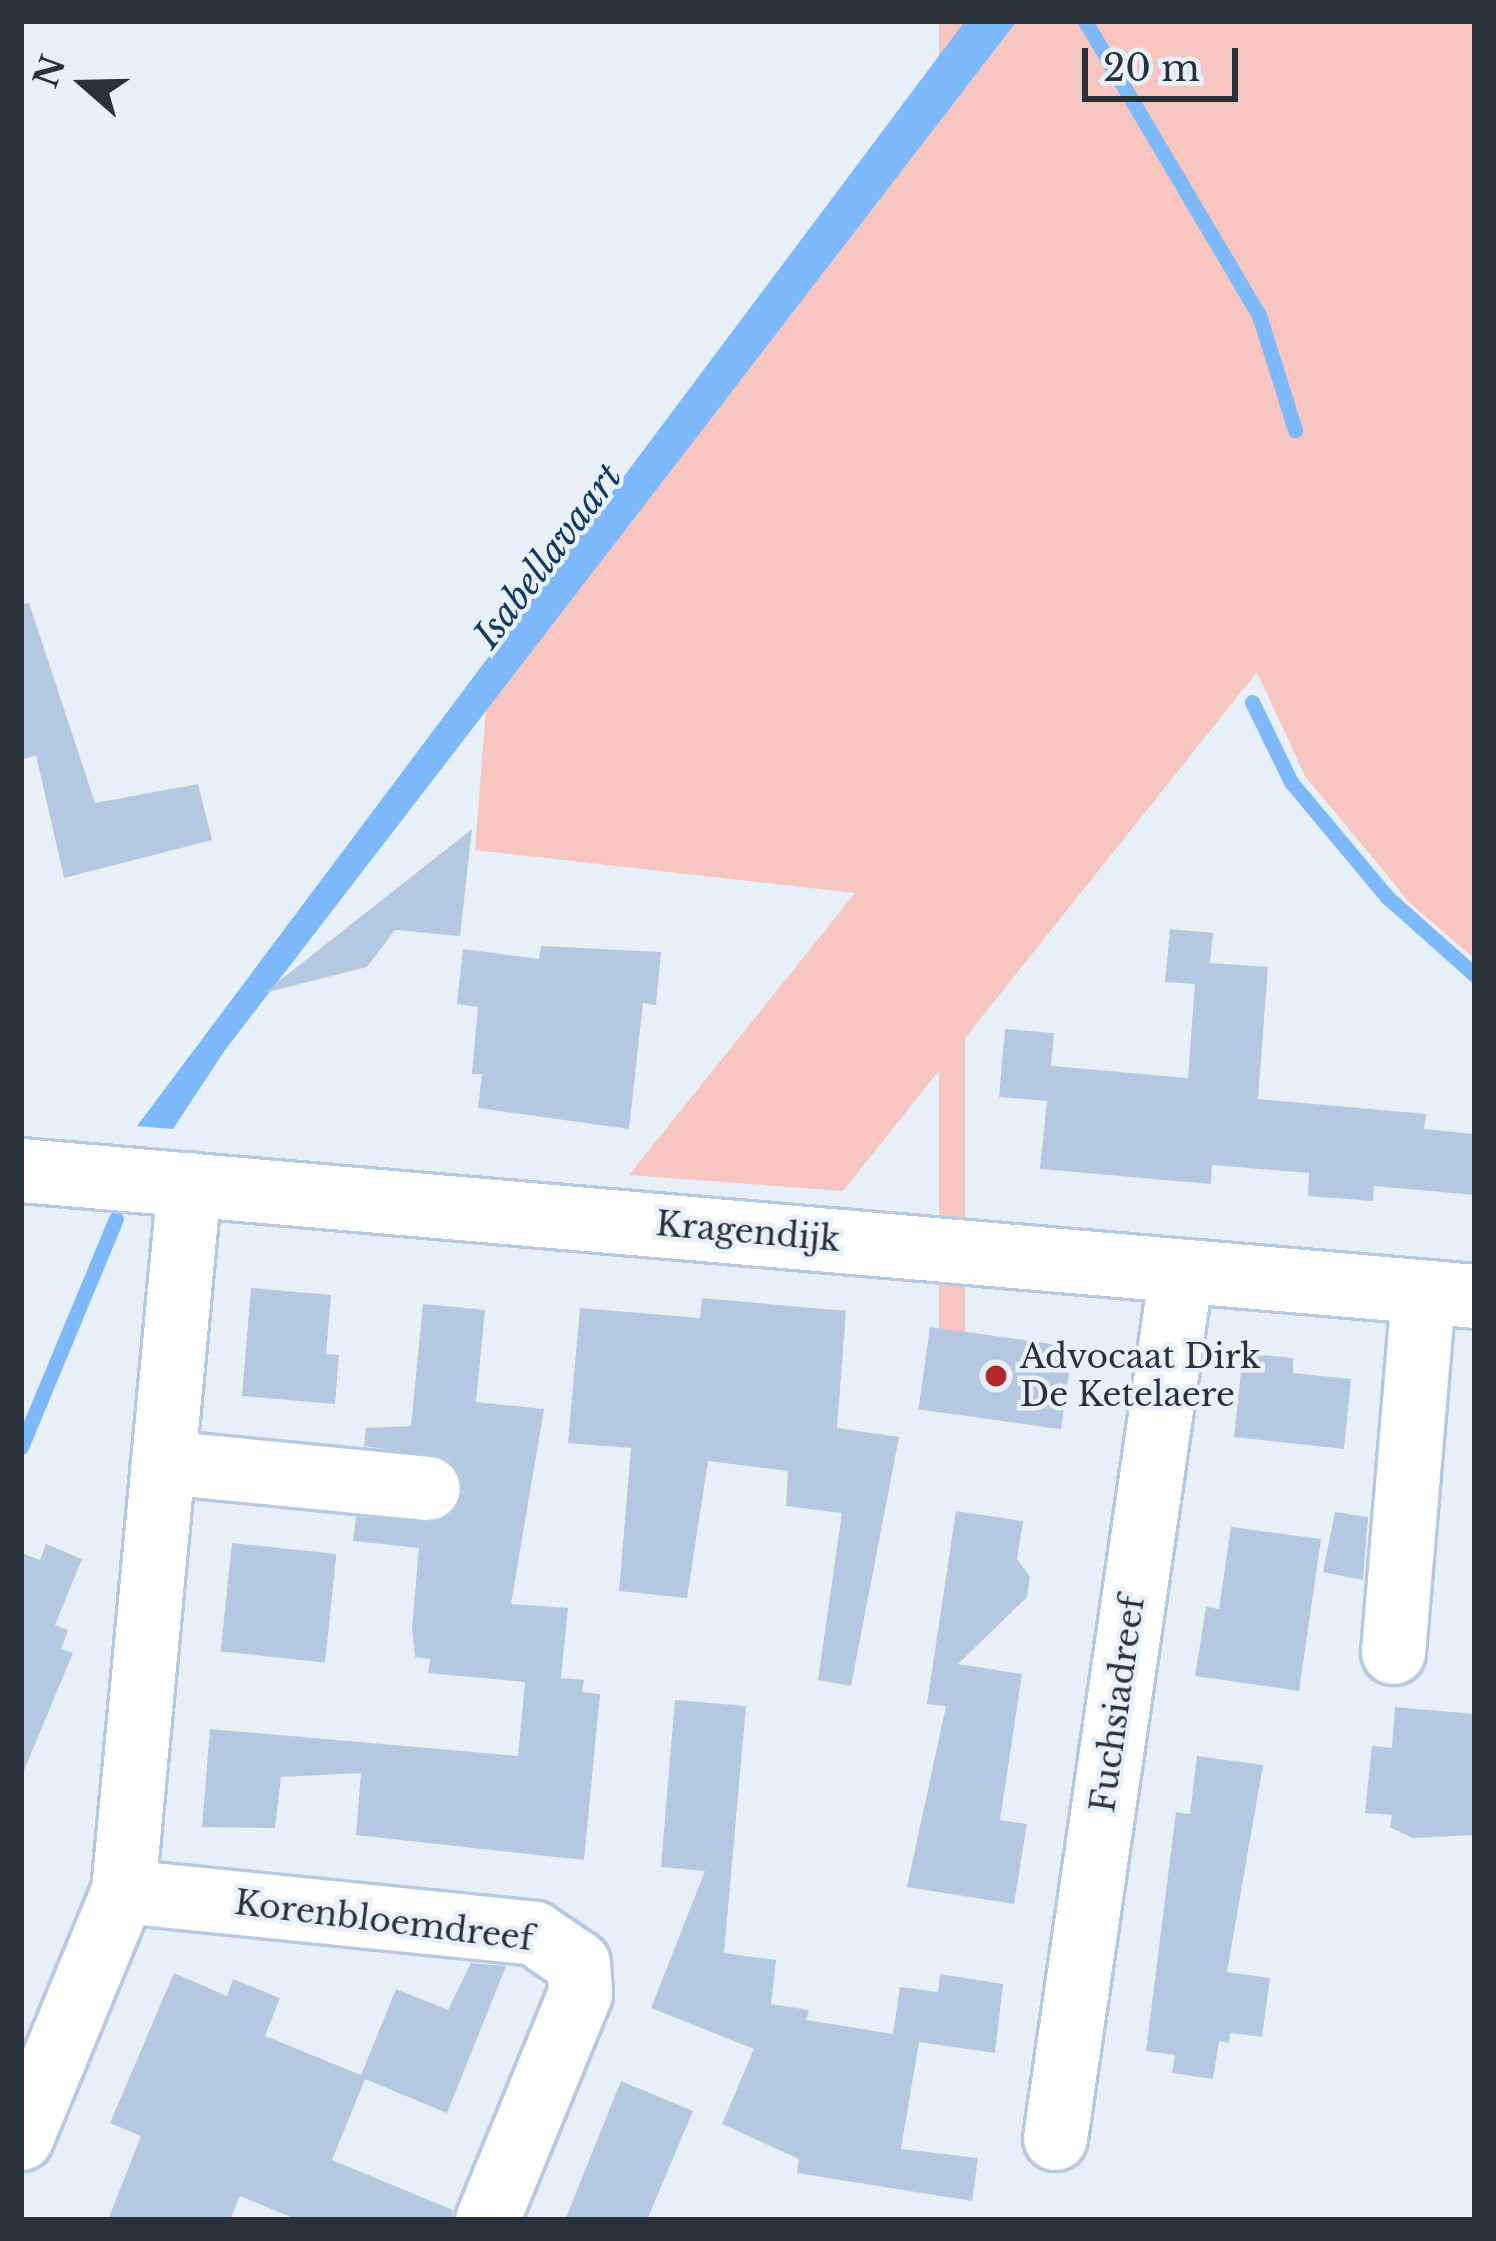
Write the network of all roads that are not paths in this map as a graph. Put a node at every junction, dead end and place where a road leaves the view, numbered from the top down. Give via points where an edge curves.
1 (21, 1170) edge
2 (189, 1184) junction
3 (1181, 1270) junction
4 (1449, 1294) edge
5 (163, 1462) junction
6 (428, 1488) dead end
7 (1393, 1652) dead end
8 (123, 1891) junction
9 (21, 2138) edge
10 (1054, 2138) dead end
11 (488, 2220) edge

1 - 2 street, Kragendijk
2 - 3 street, Kragendijk
2 - 5 street
3 - 4 street, Kragendijk
3 - 10 street, Fuchsiadreef
4 - 7 street
5 - 6 street
5 - 8 street
8 - 9 street
8 - 11 street, Korenbloemdreef via 534,1933 578,1963 580,1993

